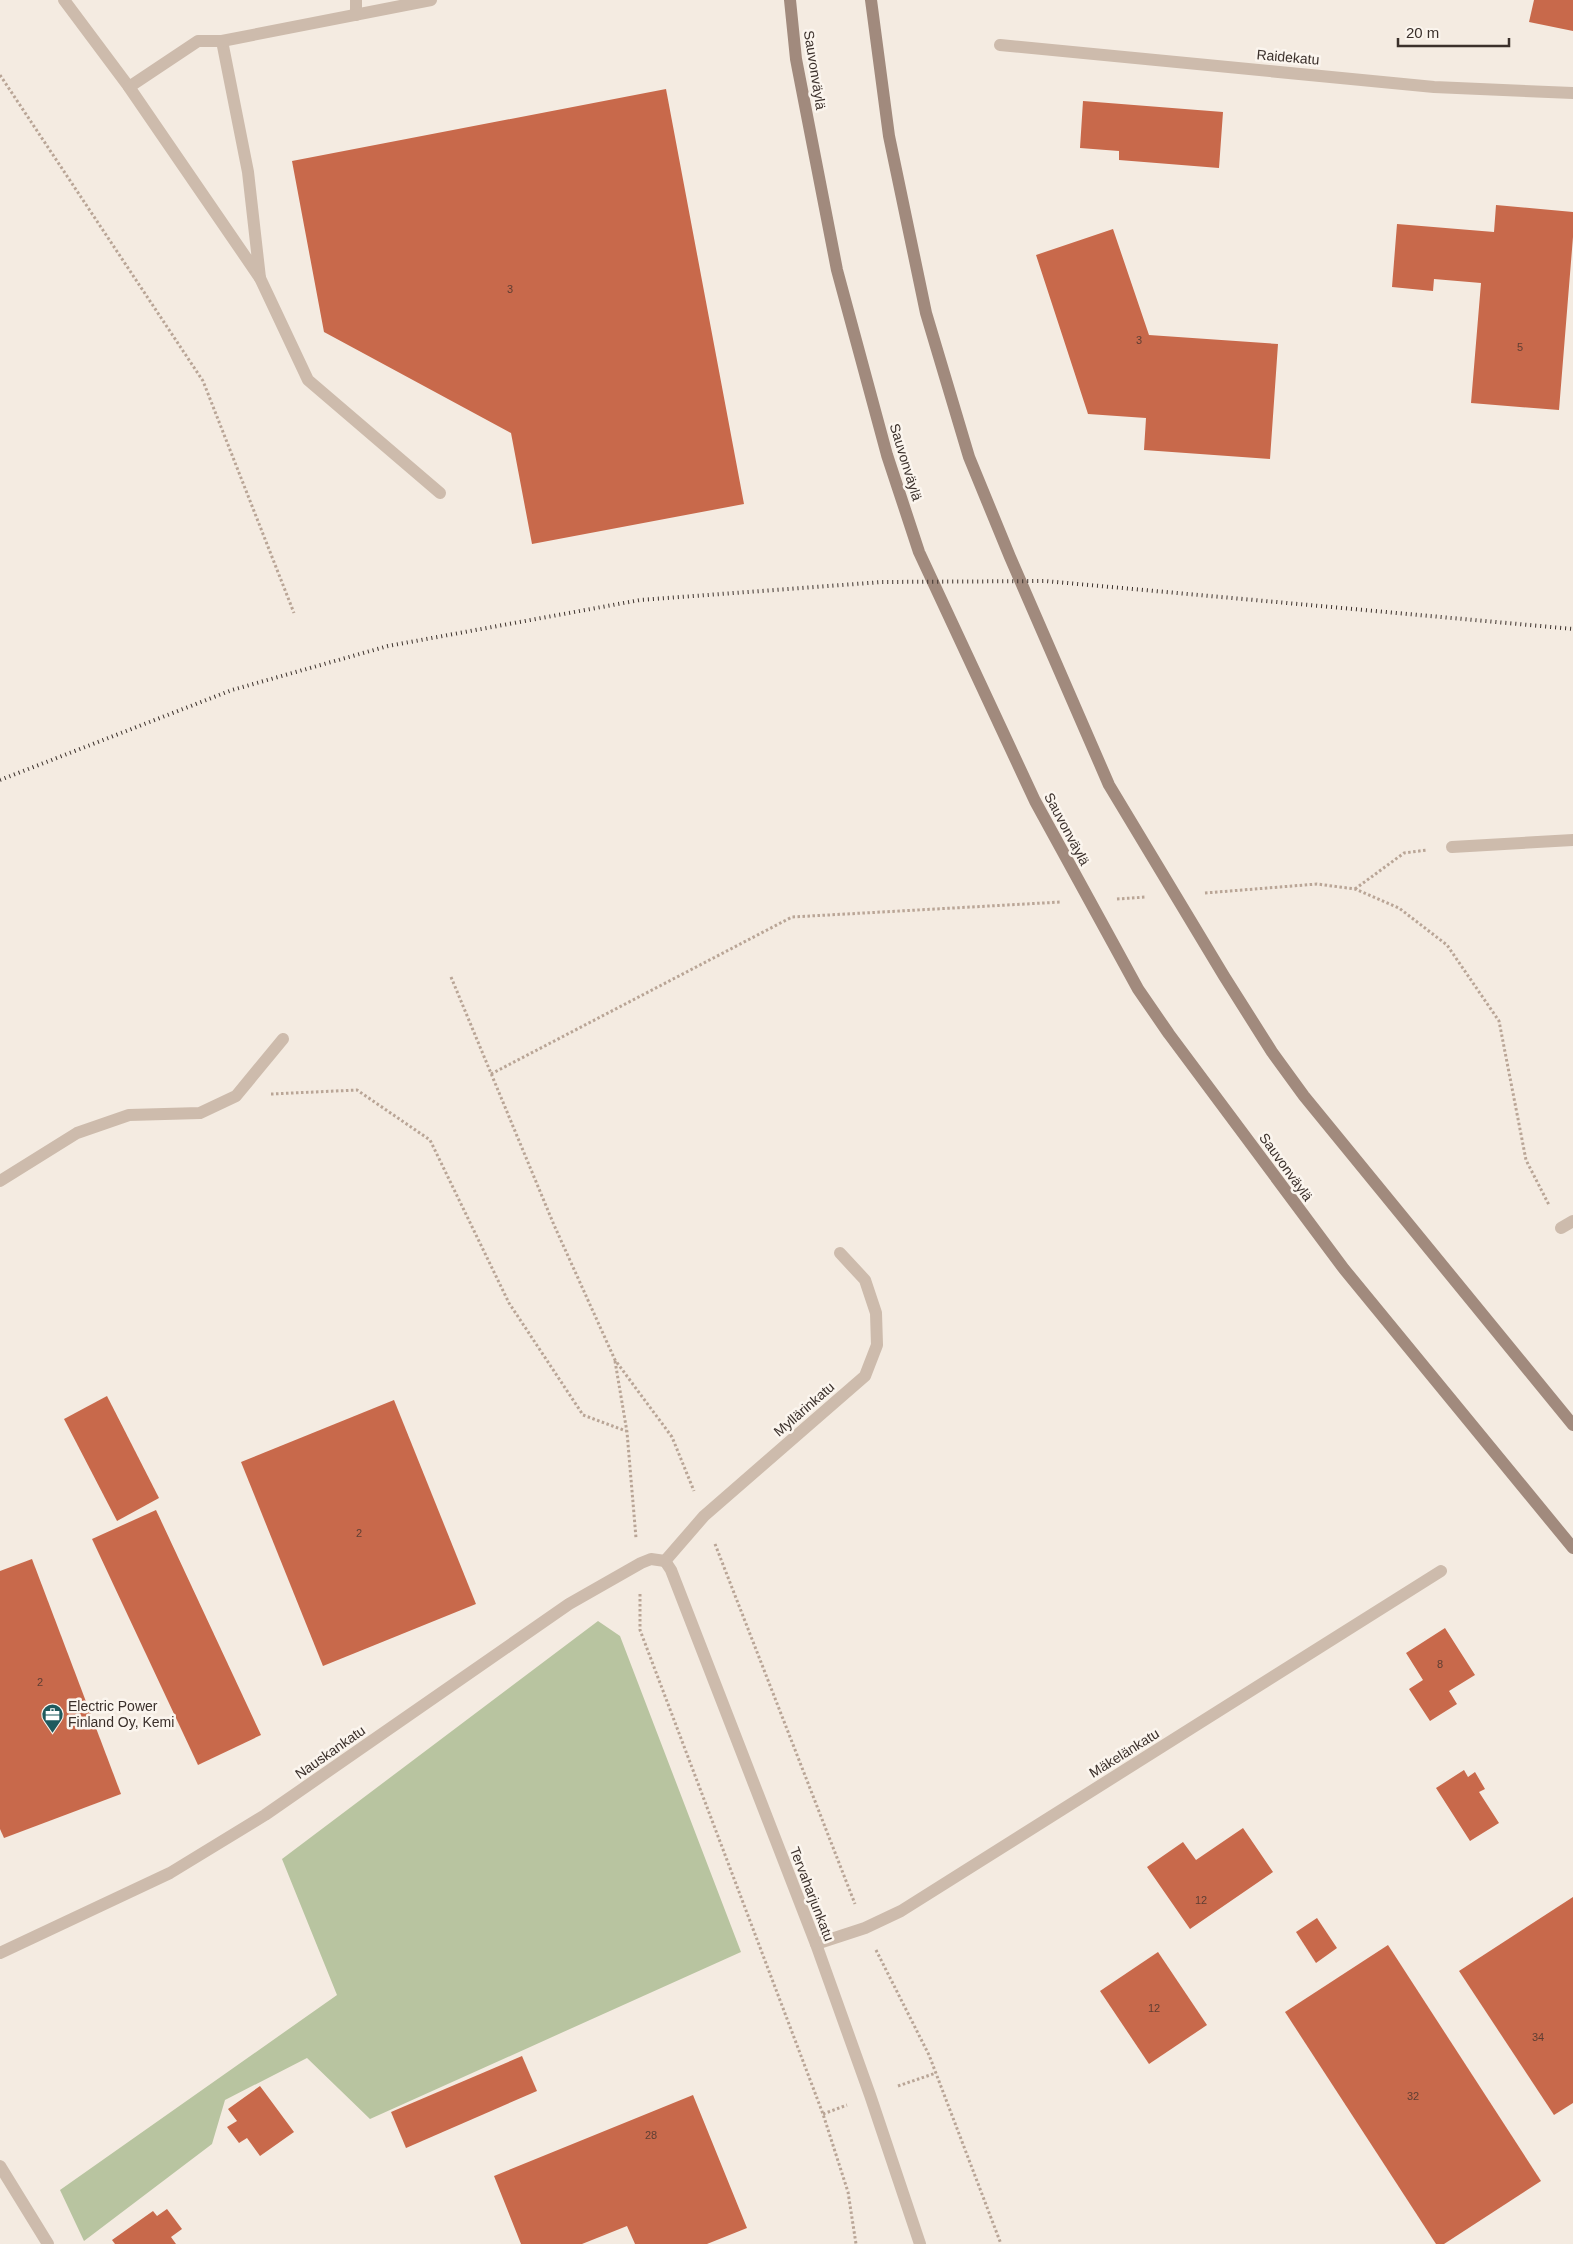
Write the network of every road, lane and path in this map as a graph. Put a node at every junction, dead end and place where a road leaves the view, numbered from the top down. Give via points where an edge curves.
1 (64, 0) edge
2 (356, 0) edge
3 (431, 0) edge
4 (790, 0) edge
5 (871, 0) edge
6 (356, 15) junction
7 (222, 41) junction
8 (1000, 45) dead end
9 (0, 75) edge
10 (129, 87) junction
11 (1573, 93) edge
12 (260, 278) junction
13 (440, 493) dead end
14 (294, 613) dead end
15 (1573, 840) edge
16 (1452, 847) joint
17 (1355, 889) dead end
18 (451, 977) dead end
19 (283, 1039) dead end
20 (236, 1096) junction
21 (0, 1181) edge
22 (1573, 1221) edge
23 (1561, 1228) dead end
24 (840, 1253) dead end
25 (615, 1360) junction
26 (1573, 1425) edge
27 (627, 1432) junction
28 (704, 1516) junction
29 (636, 1535) dead end
30 (1573, 1548) edge
31 (664, 1560) junction
32 (1441, 1571) dead end
33 (640, 1630) dead end
34 (865, 1928) junction
35 (816, 1944) junction
36 (0, 1953) edge
37 (936, 2072) junction
38 (898, 2086) dead end
39 (847, 2105) dead end
40 (823, 2114) junction
41 (0, 2166) edge
42 (48, 2244) edge
43 (856, 2244) edge
44 (920, 2244) edge
45 (1000, 2244) edge

1 - 10 street
2 - 6 street
3 - 6 street
4 - 30 main road, Sauvonväylä via 796,59 837,270 887,455 919,552 1035,801 1138,989 1344,1269
5 - 26 main road via 889,136 926,313 969,456 1109,785 1272,1052 1304,1096
6 - 7 street
7 - 10 street via 198,41
7 - 12 street via 248,172
8 - 11 street, Raidekatu via 1434,86
9 - 14 path via 203,381
10 - 12 street
12 - 13 street via 308,380
15 - 16 street
16 - 17 path via 1404,853
18 - 25 path
19 - 20 street
20 - 21 street via 200,1113 129,1114 77,1133
20 - 27 path via 357,1090 430,1140 509,1303 583,1415
22 - 23 street
24 - 28 street, Myllärinkatu via 865,1280 876,1313 878,1345 865,1376
25 - 27 path
25 - 28 path via 672,1437
27 - 29 path
28 - 31 street, Myllärinkatu
28 - 34 path
31 - 35 street, Tervaharjunkatu via 671,1570
31 - 36 street, Nauskankatu via 651,1559 640,1563 569,1604 265,1815 170,1873
32 - 34 street, Mäkelänkatu via 901,1910
33 - 40 path
34 - 35 street, Mäkelänkatu
34 - 37 path
35 - 44 street, Tervaharjunkatu
37 - 38 path
37 - 45 path
39 - 40 path
40 - 43 path via 848,2192
41 - 42 street

